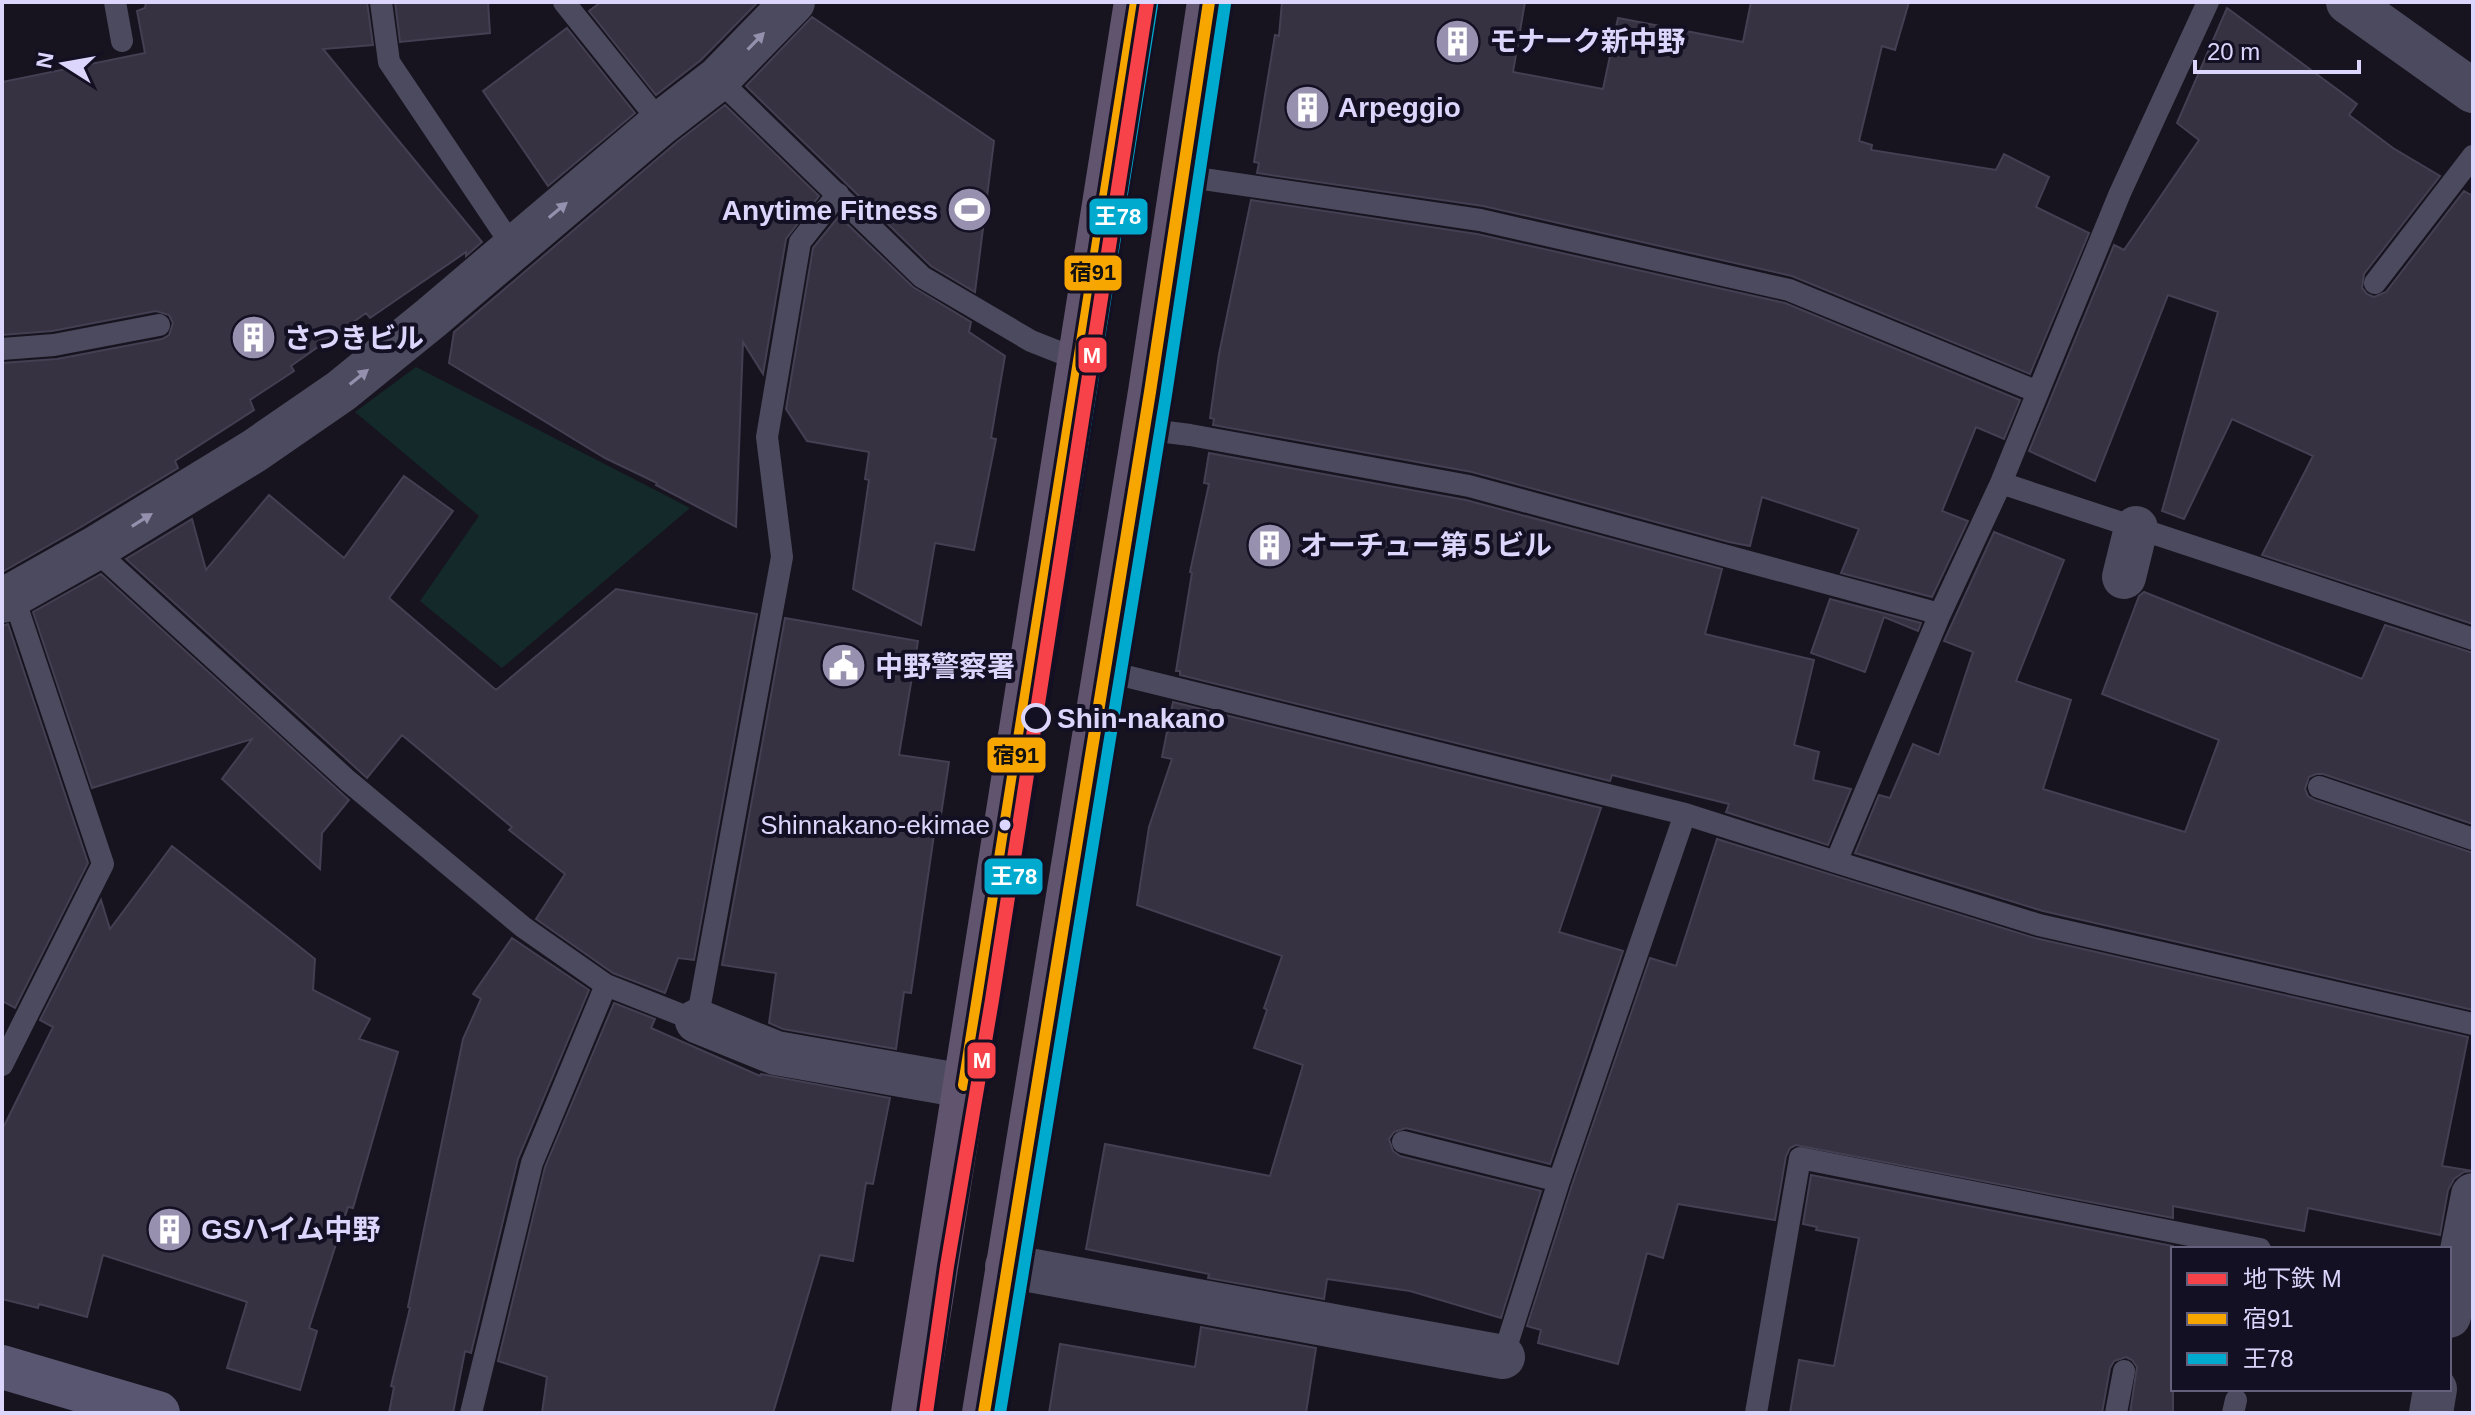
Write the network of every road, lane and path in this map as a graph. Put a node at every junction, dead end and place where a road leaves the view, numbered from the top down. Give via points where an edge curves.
1 (115, 2) edge
2 (381, 2) edge
3 (564, 2) edge
4 (793, 2) edge
5 (1136, 2) edge
6 (1209, 2) edge
7 (2208, 2) edge
8 (2348, 2) edge
9 (122, 41) dead end
10 (718, 79) junction
11 (2473, 91) edge
12 (661, 123) junction
13 (2473, 156) edge
14 (1183, 176) junction
15 (838, 194) junction
16 (513, 247) junction
17 (2375, 283) dead end
18 (159, 325) dead end
19 (2, 349) edge
20 (1079, 360) junction
21 (2038, 392) junction
22 (1143, 429) junction
23 (2001, 483) junction
24 (2136, 528) junction
25 (94, 549) junction
26 (2124, 577) dead end
27 (8, 598) edge
28 (1940, 614) junction
29 (2473, 639) edge
30 (1105, 671) junction
31 (2319, 787) dead end
32 (1685, 814) junction
33 (2473, 839) edge
34 (1836, 862) junction
35 (606, 985) junction
36 (697, 1021) junction
37 (2473, 1024) edge
38 (2, 1065) edge
39 (964, 1086) junction
40 (1403, 1142) dead end
41 (1559, 1181) junction
42 (2473, 1195) edge
43 (2250, 1247) edge
44 (1007, 1266) junction
45 (2451, 1297) edge
46 (1503, 1357) joint
47 (2, 1367) edge
48 (2124, 1371) dead end
49 (2435, 1391) edge
50 (158, 1413) edge
51 (471, 1413) edge
52 (913, 1413) edge
53 (984, 1413) edge
54 (1756, 1413) edge
55 (2116, 1413) edge
56 (2431, 1413) edge

1 - 9 lane
2 - 16 lane via 389,62
3 - 12 lane
10 -> 4 street
5 - 20 main road
6 - 14 main road
7 - 21 lane via 2120,193
8 - 11 street
10 - 12 street
10 - 15 lane
16 -> 12 street
13 - 17 lane
14 - 21 lane via 1480,220 1789,290
14 - 22 main road
15 - 20 lane via 922,277 1031,341
15 - 36 lane via 800,242 767,437 782,557
25 -> 16 street via 341,391
18 - 19 lane
20 - 39 main road
21 - 23 lane
22 - 28 lane via 1469,486
22 - 30 main road
23 - 24 lane
23 - 28 lane
24 - 26 street
24 - 29 lane
25 - 27 street
25 - 35 lane via 347,780 523,927
27 - 38 lane via 103,864
28 - 34 lane
30 - 32 lane
30 - 44 main road
31 - 33 lane
32 - 34 lane
32 - 41 lane
34 - 37 lane via 2039,925
35 - 36 lane
35 - 51 lane via 532,1163
36 - 39 street via 776,1053
39 - 52 main road
40 - 41 lane
41 - 46 lane
42 - 45 street
43 - 54 lane via 1800,1158
44 - 46 street
44 - 53 main road
47 - 50 main road
48 - 55 lane
49 - 56 street

